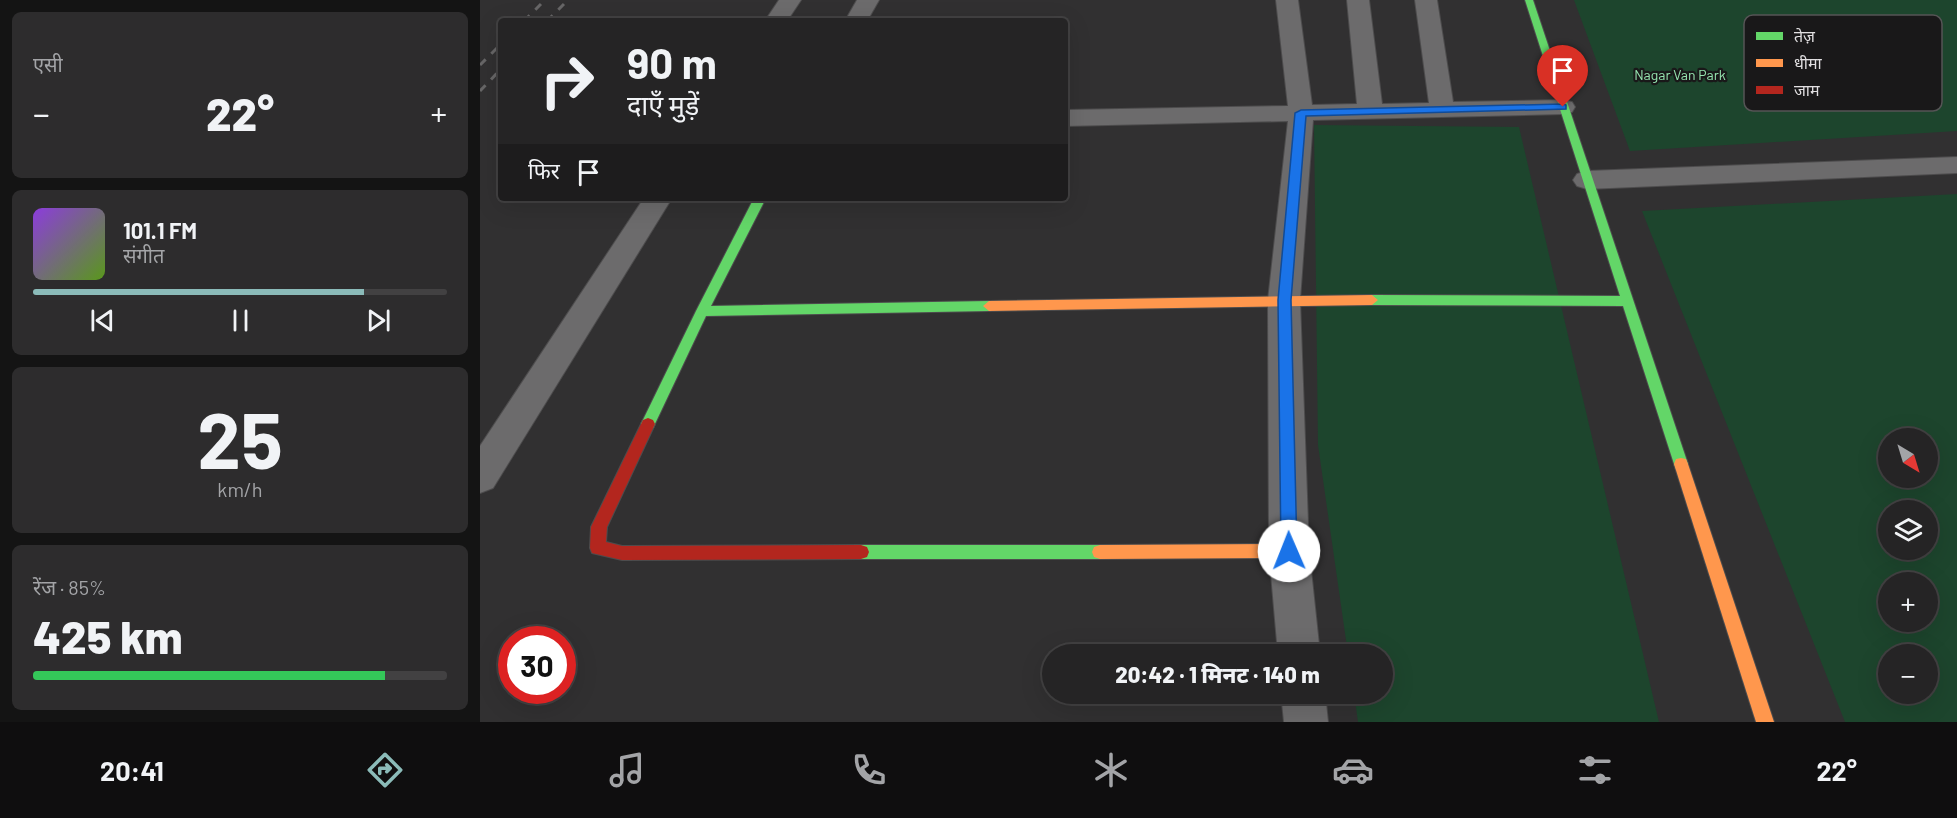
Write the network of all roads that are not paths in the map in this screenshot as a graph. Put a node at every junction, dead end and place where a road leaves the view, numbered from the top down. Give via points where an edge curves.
1 (790, 0) edge
2 (868, 0) edge
3 (1287, 0) edge
4 (1358, 0) edge
5 (1426, 0) edge
6 (1528, 0) edge
7 (778, 18) edge
8 (858, 18) edge
9 (1563, 107) junction
10 (1442, 110) junction
11 (1370, 111) junction
12 (1301, 113) junction
13 (1068, 118) edge
14 (1957, 165) edge
15 (1587, 180) junction
16 (656, 201) edge
17 (758, 201) edge
18 (1284, 300) junction
19 (1626, 301) junction
20 (702, 311) junction
21 (480, 477) edge
22 (1289, 551) junction
23 (1298, 644) edge
24 (1304, 704) edge
25 (1306, 722) edge
26 (1765, 722) edge

1 - 7 street
2 - 8 street
3 - 12 street
4 - 11 street
5 - 10 street
6 - 9 street
9 - 10 street
9 - 15 street
10 - 11 street
11 - 12 street
12 - 13 street
12 - 18 street
14 - 15 street
15 - 19 street
16 - 21 street
17 - 20 street
18 - 19 street
18 - 20 street
18 - 22 street
19 - 26 street
20 - 22 street via 599,527 598,548 622,553
22 - 23 street
24 - 25 street

